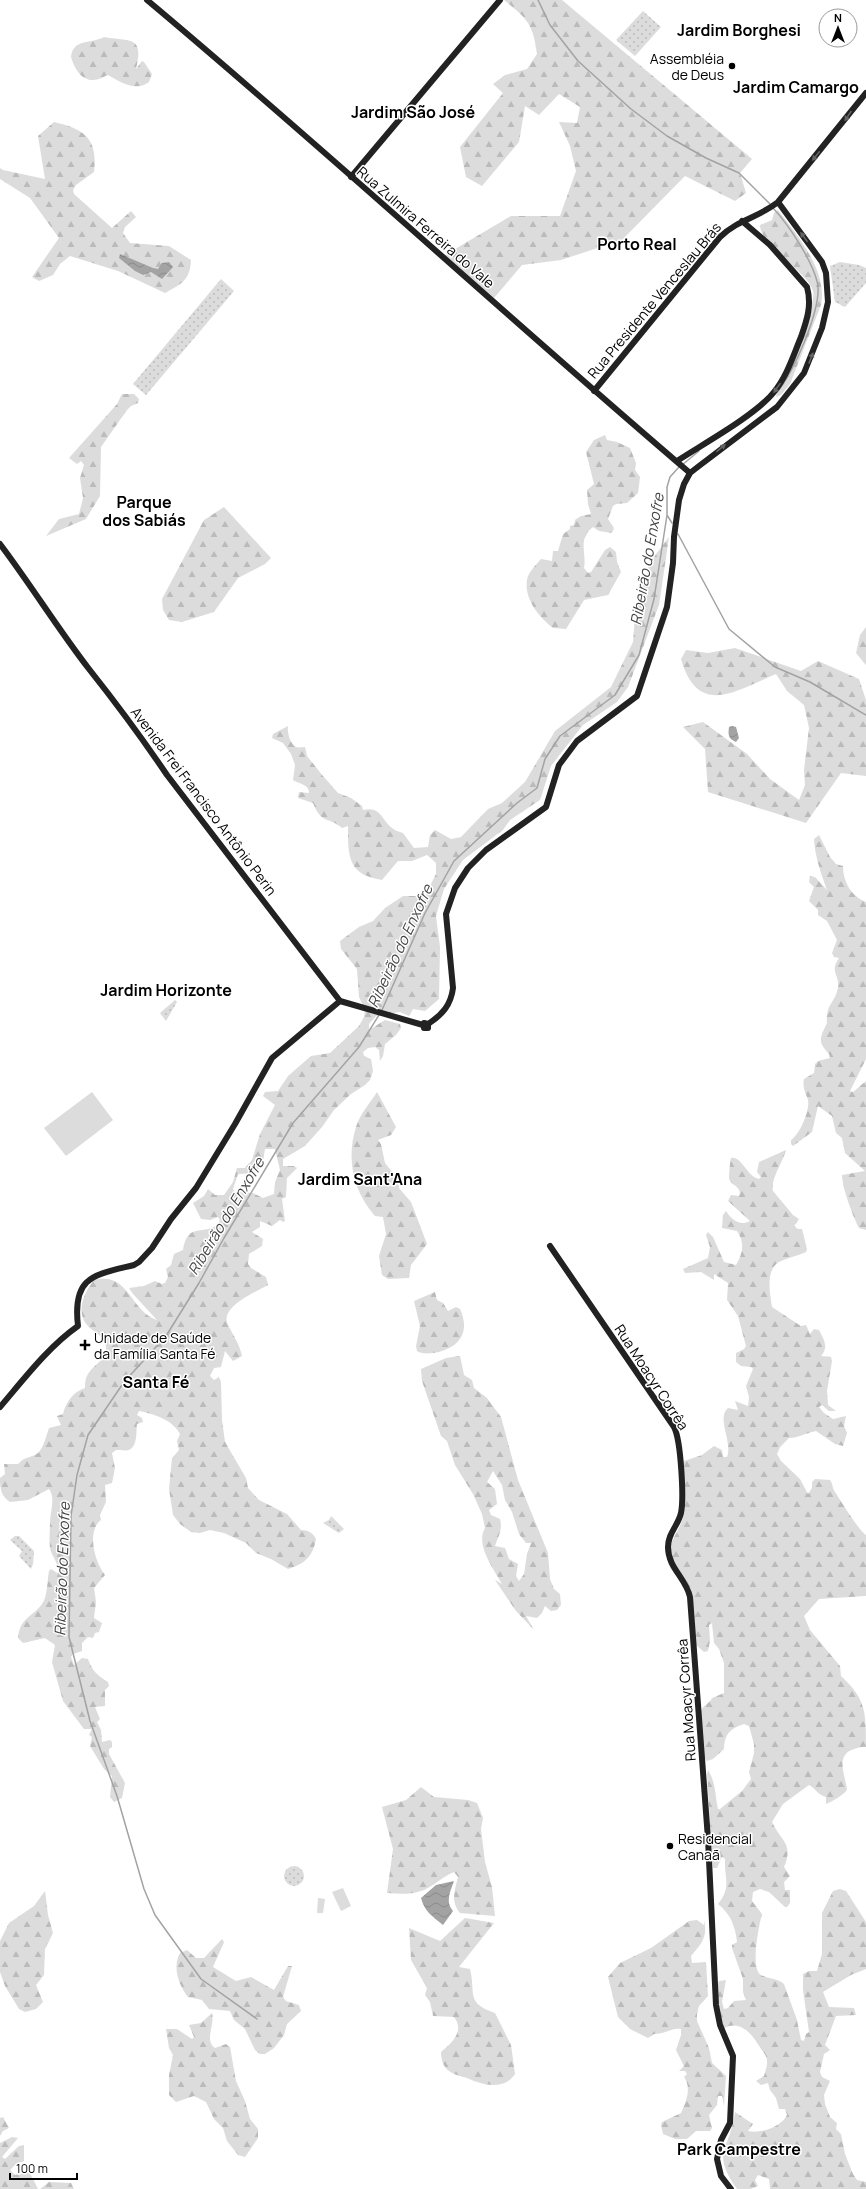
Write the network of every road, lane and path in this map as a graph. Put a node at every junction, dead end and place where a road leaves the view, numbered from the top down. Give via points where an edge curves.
1 (147, 0) edge
2 (500, 0) edge
3 (866, 93) edge
4 (351, 177) junction
5 (776, 204) junction
6 (742, 221) junction
7 (594, 391) junction
8 (678, 462) junction
9 (690, 473) junction
10 (0, 544) edge
11 (340, 1000) junction
12 (550, 1246) dead end
13 (0, 1407) edge
14 (731, 2189) edge

1 - 4 street, Rua Zulmira Ferreira do Vale
2 - 4 street
3 -> 5 street, Rua Presidente Venceslau Brás
4 - 7 street, Rua Zulmira Ferreira do Vale
5 - 6 street, Rua Presidente Venceslau Brás via 769,210
9 -> 5 street via 777,407 804,374 822,328 828,302 827,280 822,262
6 - 7 street, Rua Presidente Venceslau Brás via 734,224 720,237
6 -> 8 street via 776,252 806,287 809,310 805,326 784,377 773,393
7 - 8 street, Rua Zulmira Ferreira do Vale
8 - 9 street, Rua Zulmira Ferreira do Vale
9 - 11 street via 679,500 671,590 667,607 637,696 577,741 559,765 546,807 486,850 468,868 455,888 446,914 452,997 440,1017 426,1025
10 - 11 street, Avenida Frei Francisco Antônio Perin via 167,775
11 - 13 street via 272,1058 236,1124 196,1188 139,1262 95,1275 87,1281 78,1303 78,1326 51,1350
12 - 14 street, Rua Moacyr Corrêa via 678,1434 681,1514 671,1531 668,1547 673,1567 684,1581 690,1597 708,1839 716,2005 718,2021 733,2056 730,2124 721,2140 717,2159 721,2176

